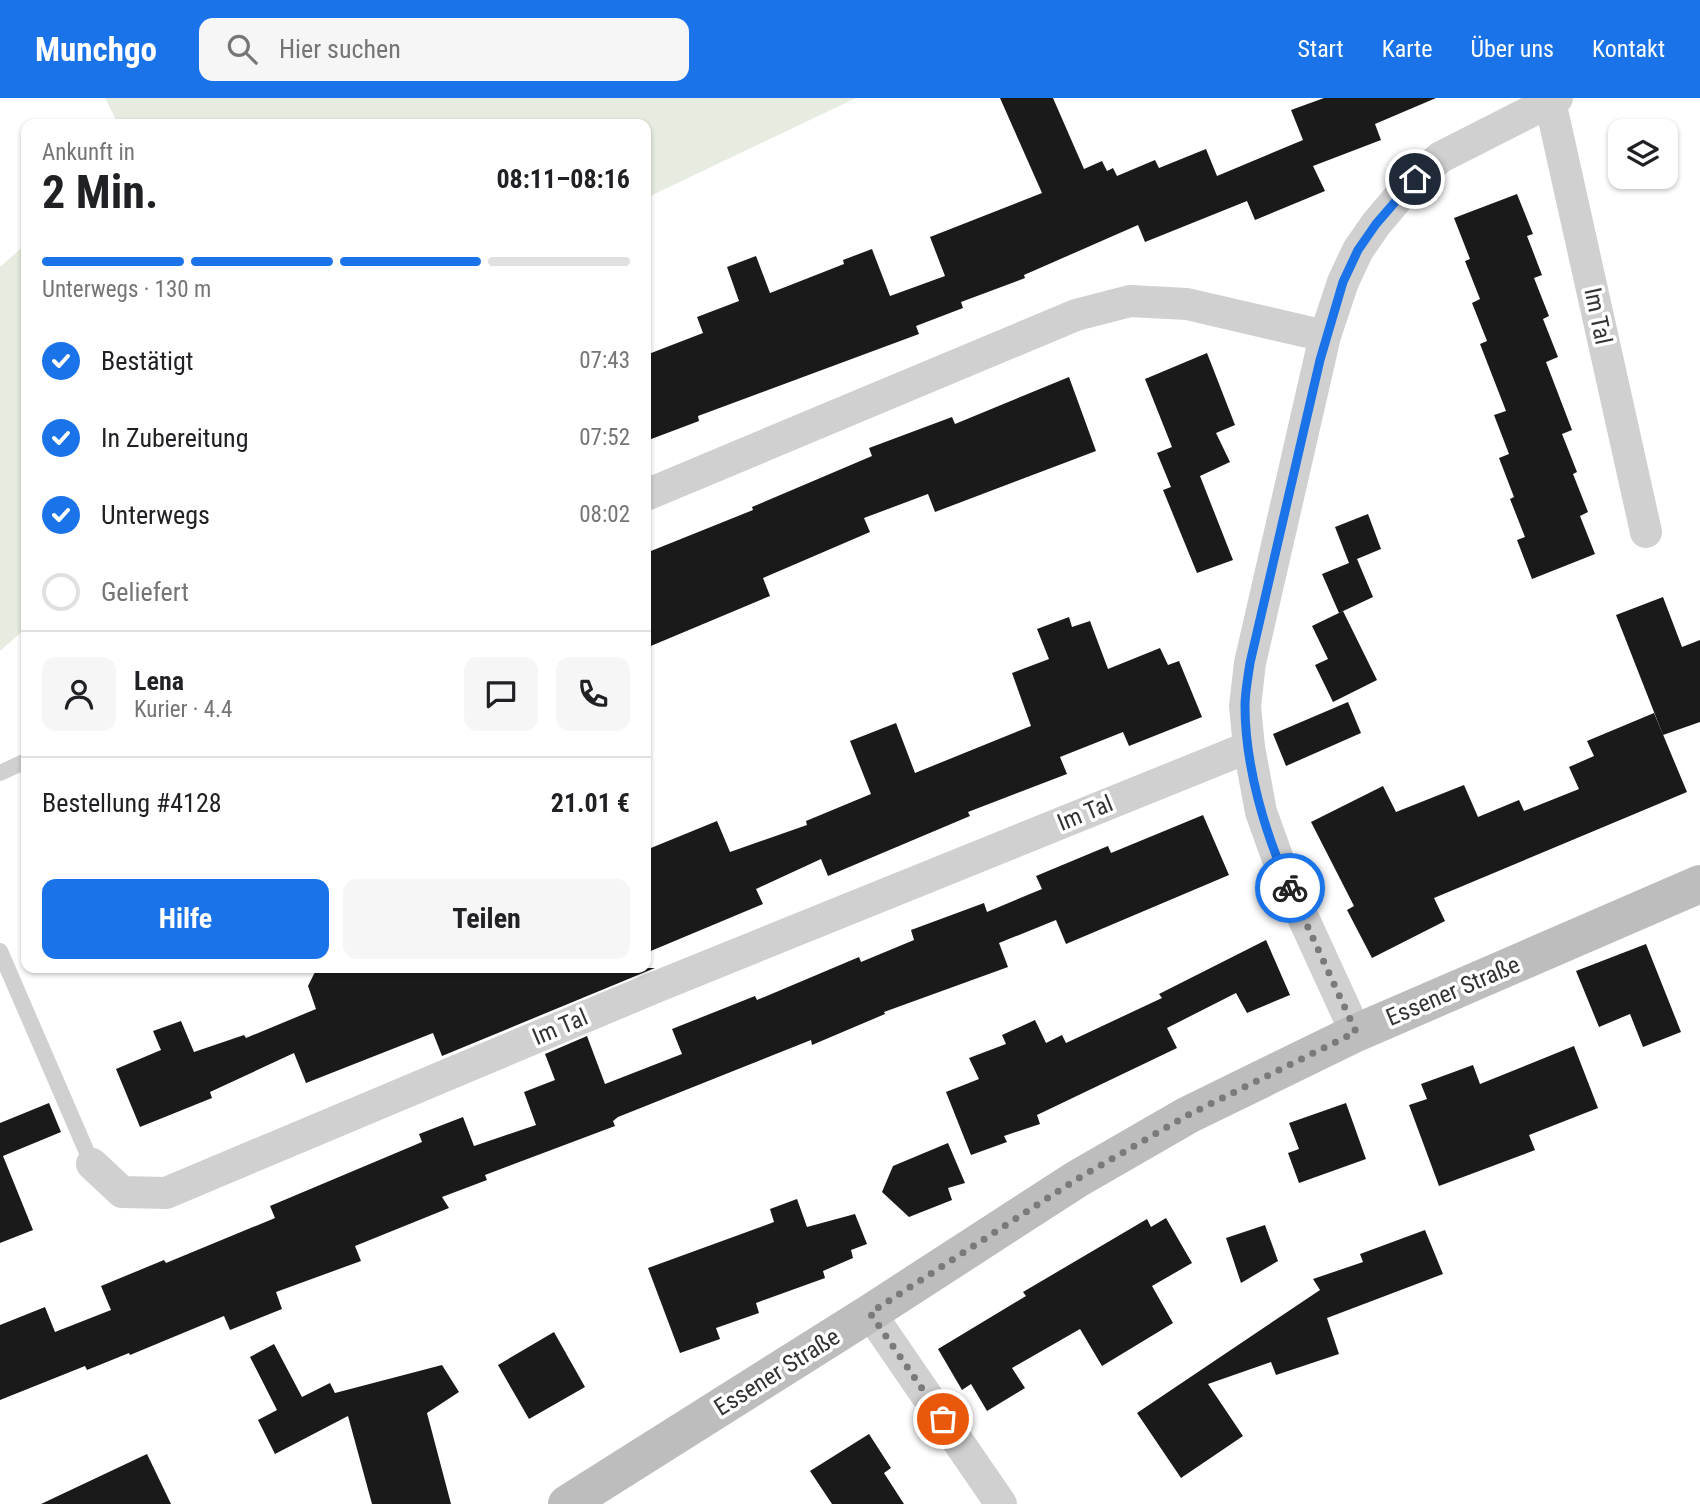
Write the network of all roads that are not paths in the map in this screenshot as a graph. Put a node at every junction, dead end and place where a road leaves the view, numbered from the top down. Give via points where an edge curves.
1 (1553, 100) edge
2 (1325, 337) junction
3 (651, 493) edge
4 (1646, 532) dead end
5 (1249, 747) junction
6 (21, 763) edge
7 (0, 773) edge
8 (1700, 884) edge
9 (0, 951) edge
10 (1356, 1032) junction
11 (92, 1164) joint
12 (870, 1313) junction
13 (567, 1504) edge
14 (1001, 1504) edge

1 - 2 street, Im Tal via 1441,157 1415,179 1358,250
1 - 4 street, Im Tal
2 - 3 street via 1187,304 1130,302 1076,315
2 - 5 street, Im Tal via 1250,663 1245,706
5 - 10 street, Im Tal via 1261,812 1284,876
5 - 11 street, Im Tal via 656,987 166,1193 122,1192
6 - 7 lane
8 - 10 street, Essener Straße
9 - 11 lane, Im Tal
10 - 12 street, Essener Straße via 1188,1115 1077,1179
12 - 13 street, Essener Straße
12 - 14 street

